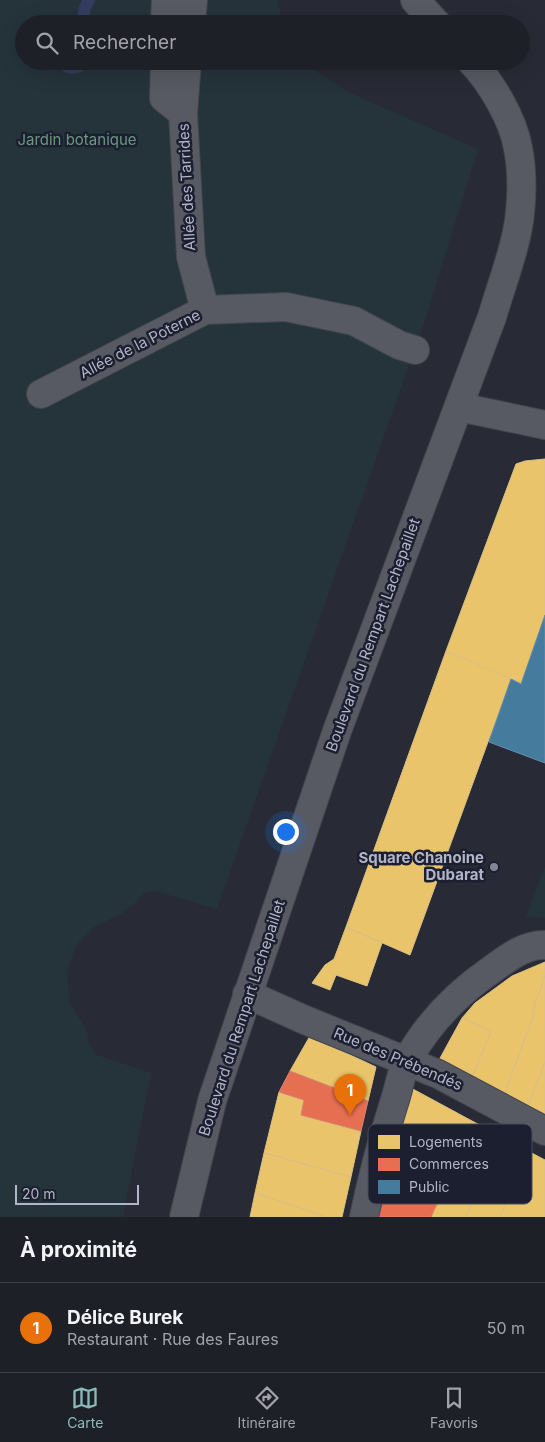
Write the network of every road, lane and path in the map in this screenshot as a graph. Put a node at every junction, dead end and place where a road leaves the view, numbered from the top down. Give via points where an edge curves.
1 (166, 0) edge
2 (193, 0) edge
3 (415, 0) edge
4 (165, 15) edge
5 (192, 15) edge
6 (429, 15) edge
7 (165, 70) edge
8 (186, 70) edge
9 (480, 70) edge
10 (183, 113) junction
11 (205, 310) junction
12 (414, 350) dead end
13 (41, 394) dead end
14 (459, 407) junction
15 (545, 425) edge
16 (545, 945) edge
17 (247, 994) junction
18 (407, 1061) junction
19 (388, 1124) edge
20 (532, 1124) edge
21 (532, 1124) edge
22 (545, 1131) edge
23 (368, 1198) edge
24 (184, 1217) edge
25 (364, 1217) edge

1 - 4 street
2 - 5 street
3 - 6 street
7 - 10 street via 164,98
8 - 10 street, Allée des Tarrides
9 - 14 street, Boulevard du Rempart Lachepaillet via 508,119 518,148 520,214 492,317
10 - 11 street, Allée des Tarrides via 191,258
11 - 12 street, Allée de la Poterne via 286,307 354,321
11 - 13 street, Allée de la Poterne
14 - 15 street
14 - 17 street, Boulevard du Rempart Lachepaillet via 337,731
16 - 18 street via 523,950 504,960 457,996 428,1028
17 - 18 street, Rue des Prébendés
17 - 24 street, Boulevard du Rempart Lachepaillet via 212,1101
18 - 19 street
18 - 20 street, Rue des Prébendés
21 - 22 street, Rue des Prébendés
23 - 25 street

